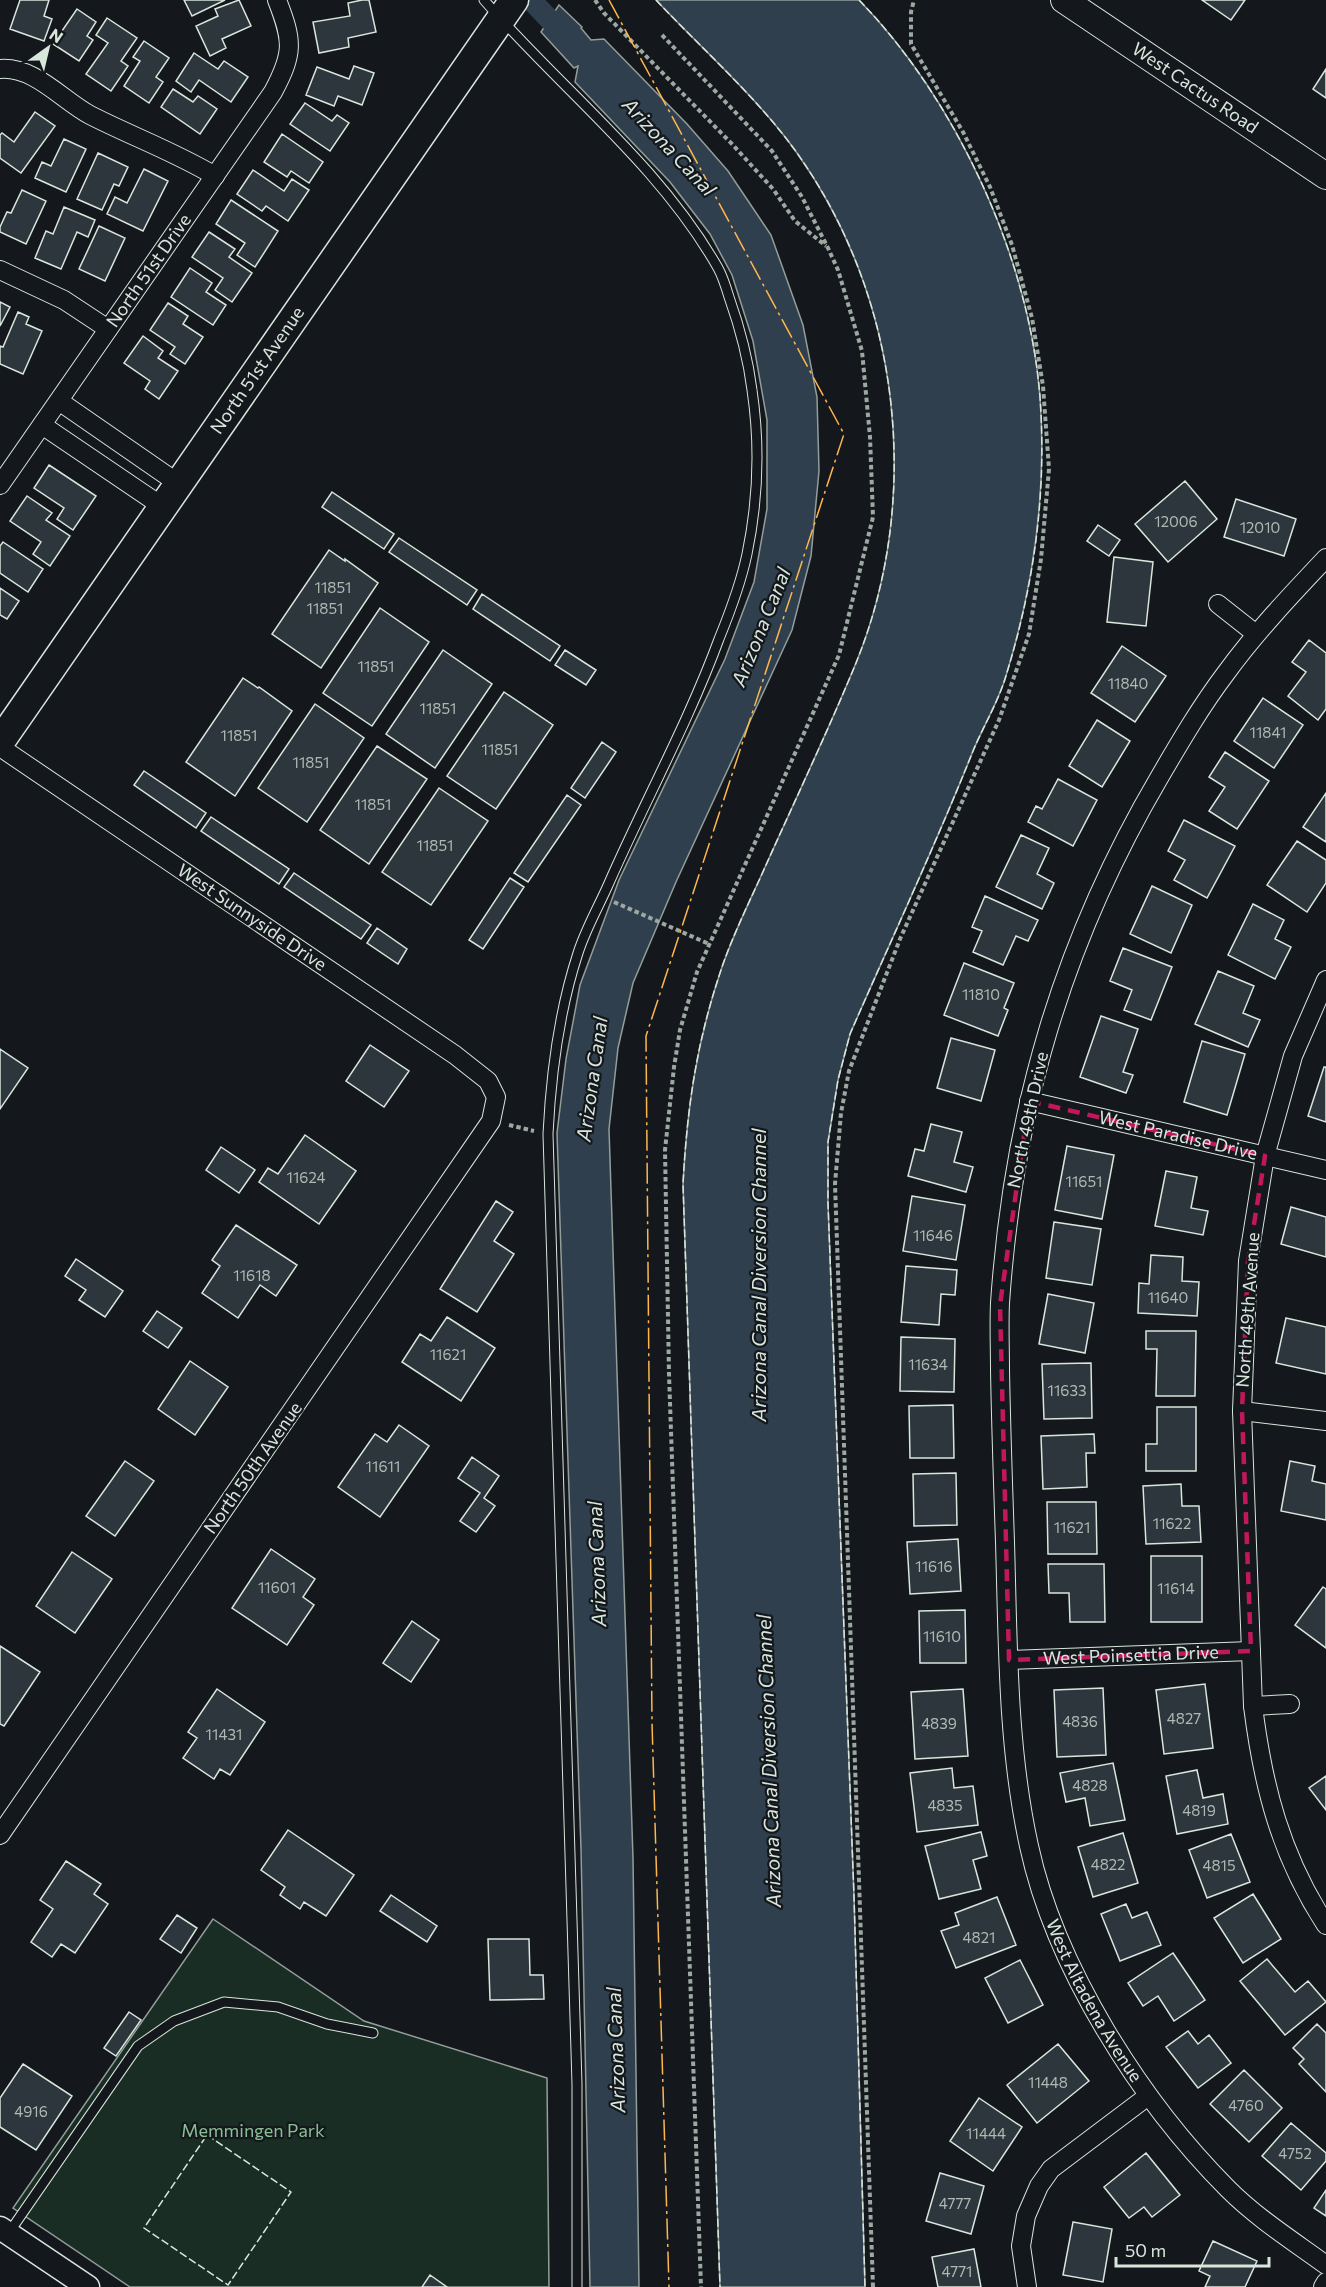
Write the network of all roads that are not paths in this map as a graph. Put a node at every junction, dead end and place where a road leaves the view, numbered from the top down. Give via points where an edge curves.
1 (277, 0) edge
2 (1064, 0) edge
3 (499, 6) edge
4 (0, 69) edge
5 (215, 176) junction
6 (1326, 176) edge
7 (0, 270) edge
8 (108, 329) junction
9 (58, 401) junction
10 (42, 425) junction
11 (2, 478) edge
12 (179, 484) junction
13 (163, 507) junction
14 (1326, 558) edge
15 (1218, 604) dead end
16 (1256, 634) junction
17 (0, 742) edge
18 (0, 747) edge
19 (1326, 980) edge
20 (496, 1097) joint
21 (1029, 1101) junction
22 (1265, 1156) junction
23 (1326, 1170) edge
24 (1242, 1411) junction
25 (1326, 1422) edge
26 (1251, 1651) junction
27 (1009, 1660) junction
28 (1290, 1704) dead end
29 (1253, 1706) junction
30 (0, 1834) edge
31 (1326, 1925) edge
32 (373, 2033) dead end
33 (1148, 2096) junction
34 (3, 2236) edge
35 (1326, 2265) edge
36 (1326, 2282) edge
37 (88, 2287) edge
38 (577, 2287) edge
39 (1028, 2287) edge
40 (1323, 2287) edge

1 - 5 street, North 51st Drive via 286,23 290,53 284,71
2 - 6 main road, West Cactus Road
3 - 12 main road, North 51st Avenue via 383,186
3 - 38 lane via 530,52 651,174 696,231 720,272 736,318 749,363 757,423 756,489 738,587 705,676 583,941 566,997 550,1089 548,1134 577,2085
4 - 5 street via 10,68 39,81 87,114
5 - 8 street, North 51st Drive
7 - 8 street via 64,300
8 - 9 street, North 51st Drive
9 - 10 street, North 51st Drive
9 - 12 street
10 - 11 street, North 51st Drive
10 - 13 street
12 - 13 main road, North 51st Avenue
13 - 17 main road, North 51st Avenue
14 - 16 street, North 49th Drive
15 - 16 street
16 - 21 street, North 49th Drive via 1185,733 1109,869 1054,1005
18 - 20 street, West Sunnyside Drive via 445,1049 488,1082
19 - 22 street, North 49th Avenue via 1293,1056
20 - 30 street, North 50th Avenue via 491,1121
21 - 22 street, West Paradise Drive
21 - 27 street, North 49th Drive via 1000,1305
22 - 23 street, West Paradise Drive
22 - 24 street, North 49th Avenue via 1248,1261
24 - 25 street
24 - 26 street, North 49th Avenue
26 - 27 street, West Poinsettia Drive
26 - 29 street, North 49th Avenue
27 - 33 street, West Altadena Avenue via 1019,1794 1029,1850 1048,1910 1086,1993
28 - 29 street
29 - 31 street, North 49th Avenue via 1274,1815 1305,1892
32 - 34 lane via 327,2024 278,2007 224,2002 174,2021 138,2046
33 - 35 street, West Altadena Avenue via 1230,2191
33 - 39 street via 1051,2169 1039,2186 1026,2216 1021,2246
34 - 37 street
36 - 40 street

